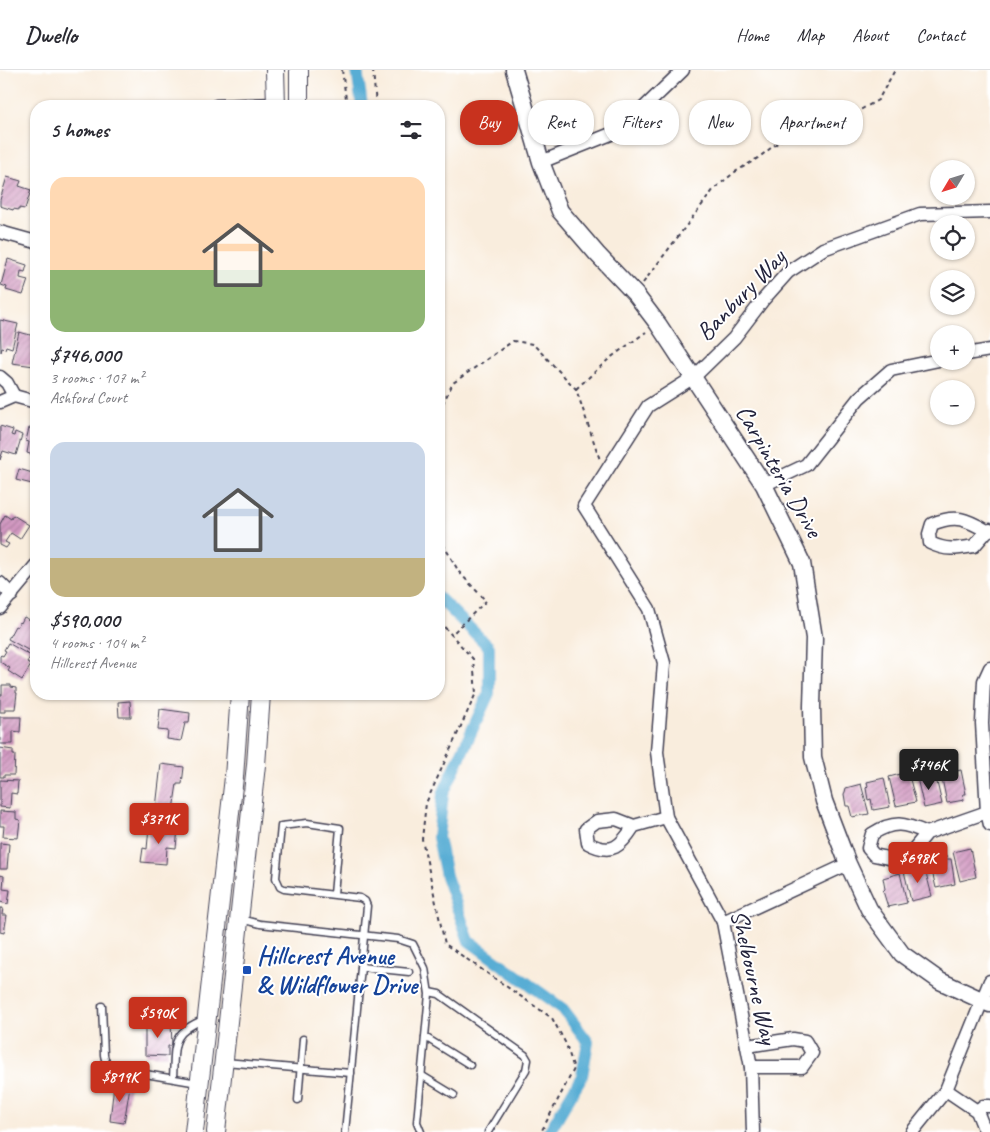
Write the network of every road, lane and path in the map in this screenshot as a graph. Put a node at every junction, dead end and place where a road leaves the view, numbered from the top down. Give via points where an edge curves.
1 (275, 70) edge
2 (299, 70) edge
3 (342, 70) edge
4 (373, 70) edge
5 (514, 70) edge
6 (684, 70) edge
7 (895, 70) edge
8 (276, 100) edge
9 (299, 100) edge
10 (346, 100) edge
11 (376, 100) edge
12 (541, 162) junction
13 (990, 212) edge
14 (0, 232) edge
15 (30, 240) edge
16 (641, 285) dead end
17 (658, 324) junction
18 (990, 350) edge
19 (975, 352) edge
20 (930, 362) edge
21 (0, 377) edge
22 (694, 377) junction
23 (576, 389) junction
24 (14, 396) junction
25 (30, 400) edge
26 (445, 400) edge
27 (0, 402) edge
28 (604, 474) junction
29 (764, 485) junction
30 (584, 506) joint
31 (445, 548) edge
32 (30, 572) edge
33 (0, 583) edge
34 (12, 594) junction
35 (0, 608) edge
36 (445, 628) edge
37 (451, 635) junction
38 (990, 668) edge
39 (240, 700) edge
40 (261, 700) edge
41 (986, 812) junction
42 (666, 817) junction
43 (990, 825) edge
44 (634, 826) dead end
45 (927, 833) dead end
46 (226, 840) junction
47 (848, 864) junction
48 (334, 894) junction
49 (239, 919) junction
50 (723, 922) junction
51 (365, 936) junction
52 (362, 967) junction
53 (409, 972) dead end
54 (990, 981) edge
55 (429, 992) junction
56 (986, 1003) edge
57 (102, 1006) dead end
58 (206, 1018) junction
59 (425, 1037) junction
60 (303, 1039) dead end
61 (747, 1046) junction
62 (224, 1062) junction
63 (470, 1065) dead end
64 (752, 1067) junction
65 (301, 1069) junction
66 (351, 1073) junction
67 (421, 1075) junction
68 (173, 1078) junction
69 (200, 1083) junction
70 (946, 1090) junction
71 (454, 1095) dead end
72 (298, 1100) dead end
73 (990, 1106) edge
74 (977, 1111) junction
75 (990, 1131) edge
76 (194, 1132) edge
77 (216, 1132) edge
78 (345, 1132) edge
79 (420, 1132) edge
80 (488, 1132) edge
81 (541, 1132) edge
82 (753, 1132) edge
83 (912, 1132) edge

1 - 8 main road
2 - 9 main road
3 - 10 path
4 - 11 path
5 - 12 street, Carpinteria Drive
6 - 12 street via 621,130
7 - 16 path via 873,103 806,124 714,189
12 - 17 street, Carpinteria Drive via 560,211
13 - 22 street, Banbury Way via 920,214 823,249 788,272 734,338
14 - 15 street
17 - 22 street, Carpinteria Drive
17 - 23 path via 610,358
18 - 19 street
20 - 29 street via 890,370 859,398 806,465
21 - 24 street
22 - 28 street, Banbury Way via 648,406
22 - 29 street, Carpinteria Drive
23 - 26 path via 533,344 513,341 453,383
23 - 28 path
24 - 25 street
24 - 27 street
28 - 30 street, Banbury Way
29 - 47 street, Carpinteria Drive via 802,563 814,638 813,757 824,801
30 - 42 street, Shelbourne Way via 649,609 664,663 657,752
31 - 37 path via 459,572 486,600
32 - 34 street
33 - 34 street
34 - 35 street
36 - 37 path
37 - 81 path via 474,659 476,693 426,803 422,839 445,944 552,1018 566,1044 574,1069
38 - 41 street via 984,681 982,723
39 - 46 main road
40 - 49 main road
41 - 43 street
41 - 45 street
42 - 44 street
42 - 50 street, Shelbourne Way
46 - 49 main road via 230,874 228,902
46 - 58 main road
47 - 50 street
47 - 56 street, Carpinteria Drive via 869,909 902,954 940,981
48 - 48 lane via 280,887 276,878 281,826 307,823 340,828
48 - 51 lane via 365,901
49 - 51 lane
49 - 62 main road
50 - 61 street, Shelbourne Way
51 - 52 lane
51 - 55 lane via 413,944 425,968
52 - 53 lane
52 - 66 lane
54 - 56 street
55 - 59 lane
55 - 80 lane via 439,994 528,1060 526,1070
56 - 70 street
57 - 68 lane via 106,1063 116,1069
58 - 68 lane via 179,1035 174,1050
58 - 69 main road
59 - 63 lane
59 - 67 lane
60 - 65 lane
61 - 64 street, Shelbourne Way
61 - 64 street via 793,1039 805,1041 812,1053 802,1067
62 - 65 lane
62 - 77 main road
64 - 82 street, Shelbourne Way
65 - 66 lane
65 - 72 lane
66 - 78 lane
67 - 71 lane
67 - 79 lane via 417,1122
68 - 69 lane
69 - 76 main road
70 - 74 street
70 - 83 street
73 - 74 street
74 - 75 street via 983,1126

